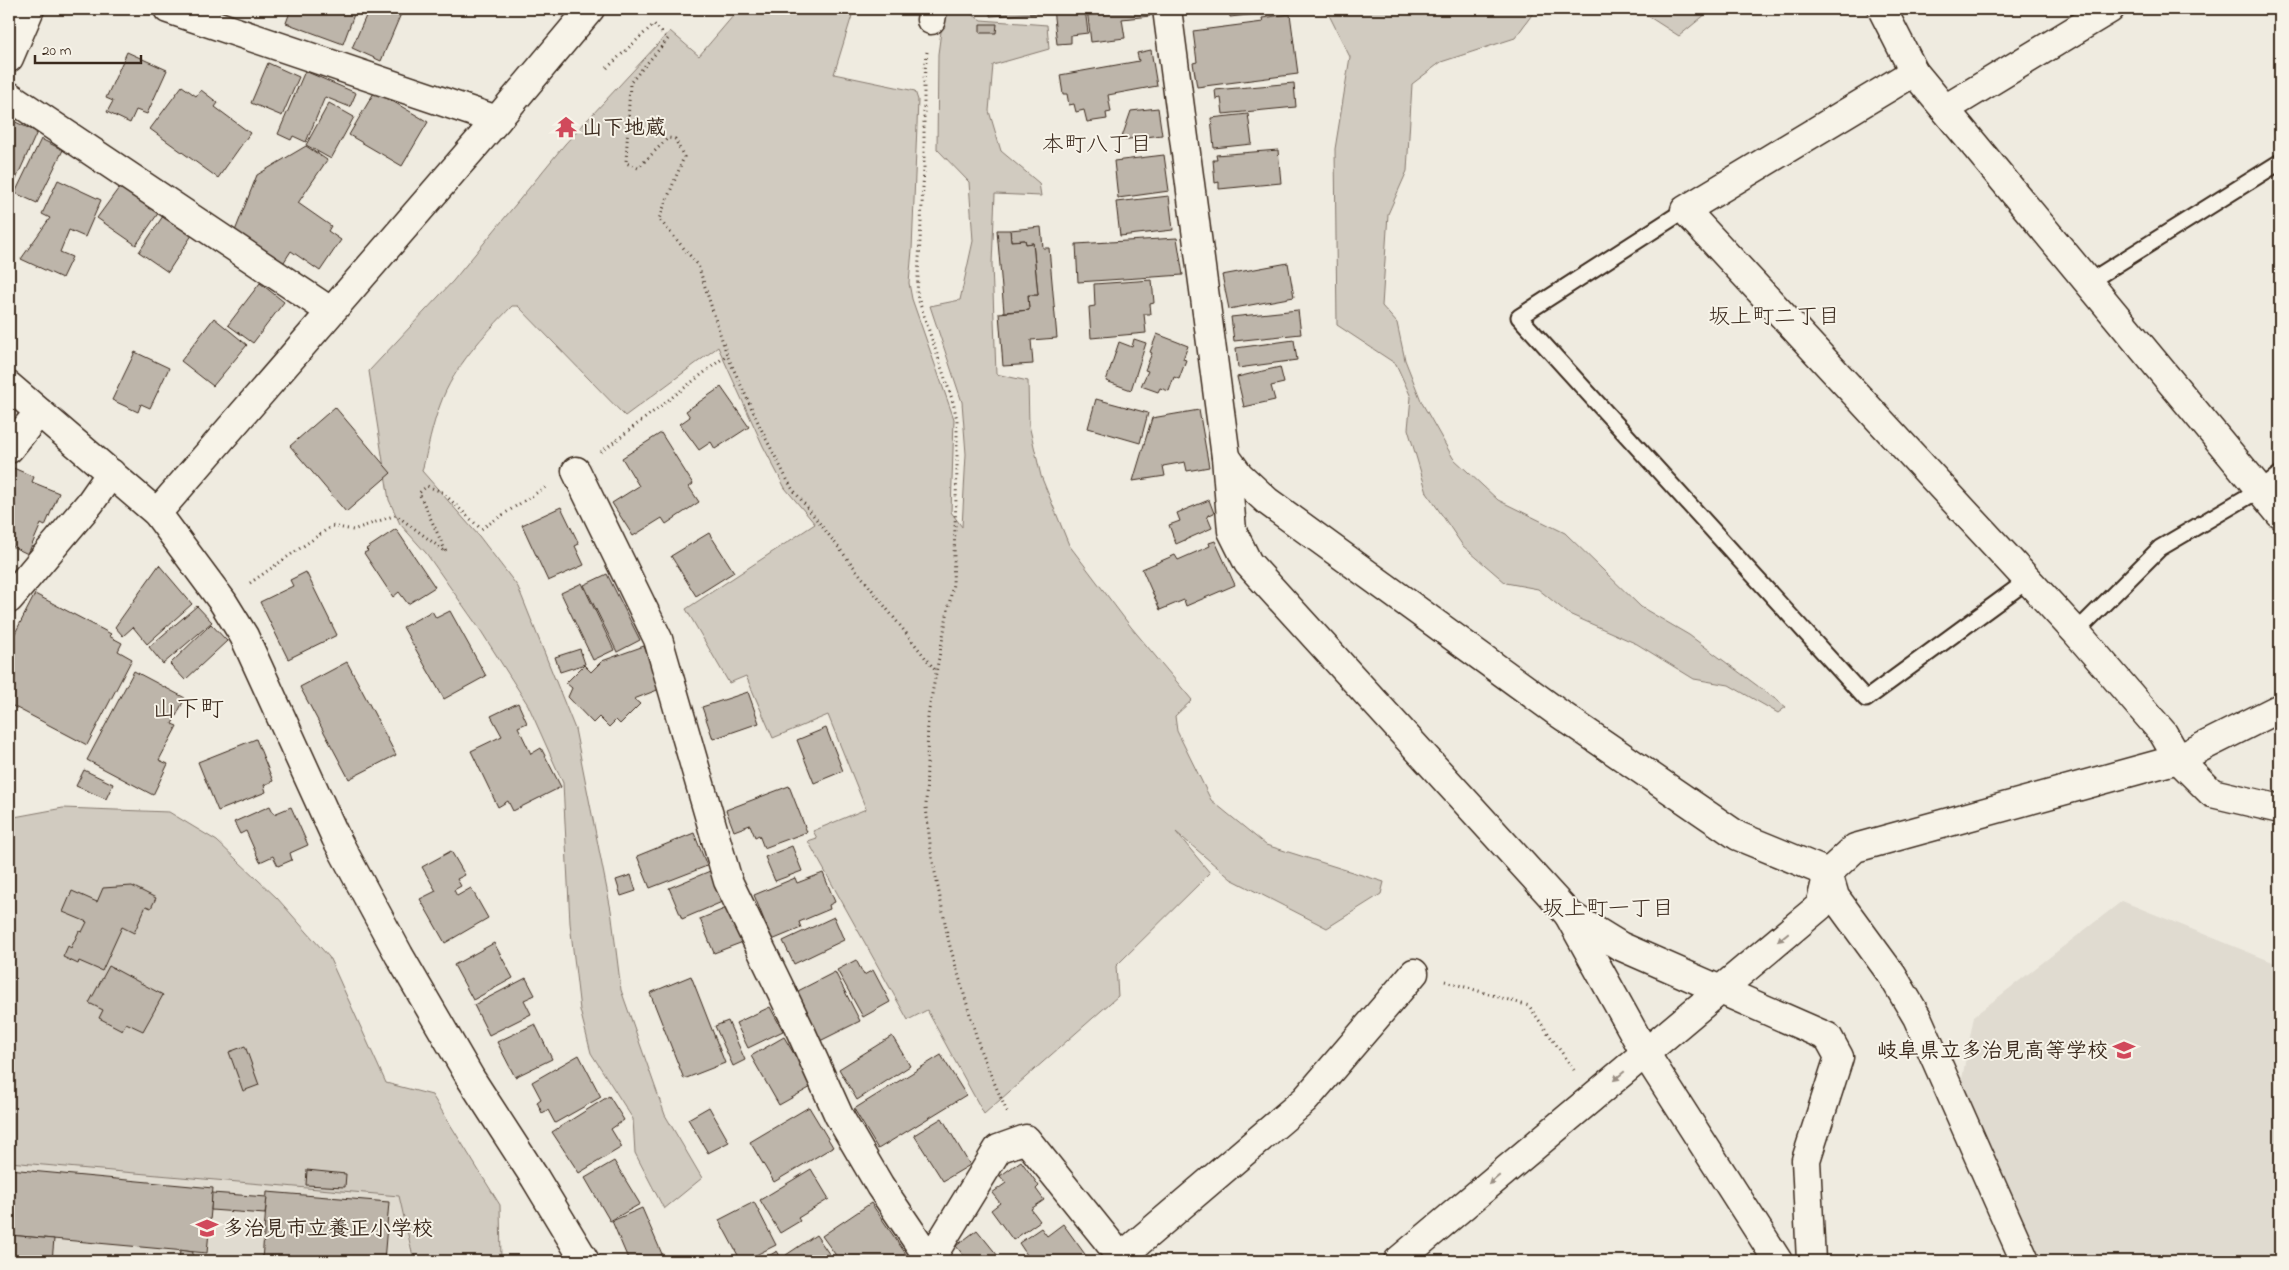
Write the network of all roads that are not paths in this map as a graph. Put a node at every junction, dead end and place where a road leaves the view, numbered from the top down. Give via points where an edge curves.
1 (30, 9) edge
2 (168, 9) edge
3 (590, 9) edge
4 (1166, 9) edge
5 (1882, 9) edge
6 (2110, 9) edge
7 (9, 58) edge
8 (1914, 72) junction
9 (9, 96) edge
10 (1945, 108) junction
11 (497, 120) junction
12 (2280, 162) edge
13 (1685, 210) junction
14 (2087, 283) junction
15 (330, 311) junction
16 (9, 386) edge
17 (39, 412) junction
18 (9, 449) edge
19 (1226, 457) junction
20 (576, 471) road end
21 (111, 473) junction
22 (2280, 474) edge
23 (2259, 490) junction
24 (157, 513) junction
25 (2280, 514) edge
26 (2028, 580) junction
27 (9, 599) edge
28 (2076, 632) junction
29 (2280, 708) edge
30 (2178, 759) junction
31 (2280, 809) edge
32 (1828, 873) junction
33 (1568, 914) junction
34 (1414, 973) road end
35 (1722, 989) junction
36 (1645, 1053) junction
37 (1122, 1259) edge
38 (585, 1261) edge
39 (1398, 1261) edge
40 (1778, 1261) edge
41 (1811, 1261) edge
42 (2025, 1261) edge

1 - 7 street
2 - 11 street
3 - 11 street
4 - 19 street
5 - 8 street
6 - 10 street
8 - 10 street
8 - 13 street
9 - 15 street
10 - 14 street
11 - 15 street
12 - 14 lane
13 - 26 street
13 - 26 lane via 1519,317 1866,699
14 - 23 street
15 - 24 street
16 - 17 street
17 - 18 street
17 - 21 street
19 - 32 street via 1267,501 1557,712 1738,836
19 - 33 street via 1232,531 1248,563
20 - 37 street via 658,639 728,881 839,1116 880,1186 930,1260 998,1149 1026,1139
21 - 24 street
21 - 27 street via 90,503
22 - 23 lane
23 - 25 street
23 - 28 lane via 2160,548
24 - 38 street via 244,636 336,838 471,1079
26 - 28 street
28 - 30 street via 2163,733
29 - 30 street
30 - 31 street via 2212,793
30 - 32 street via 1856,848
32 -> 35 street via 1820,906
32 - 42 street via 1835,896 1892,975 1917,1017
33 - 35 street via 1620,946
33 - 36 street
34 - 37 street via 1305,1100
35 - 36 street
35 - 41 street via 1828,1037 1839,1057 1806,1160
36 -> 39 street
36 - 40 street

